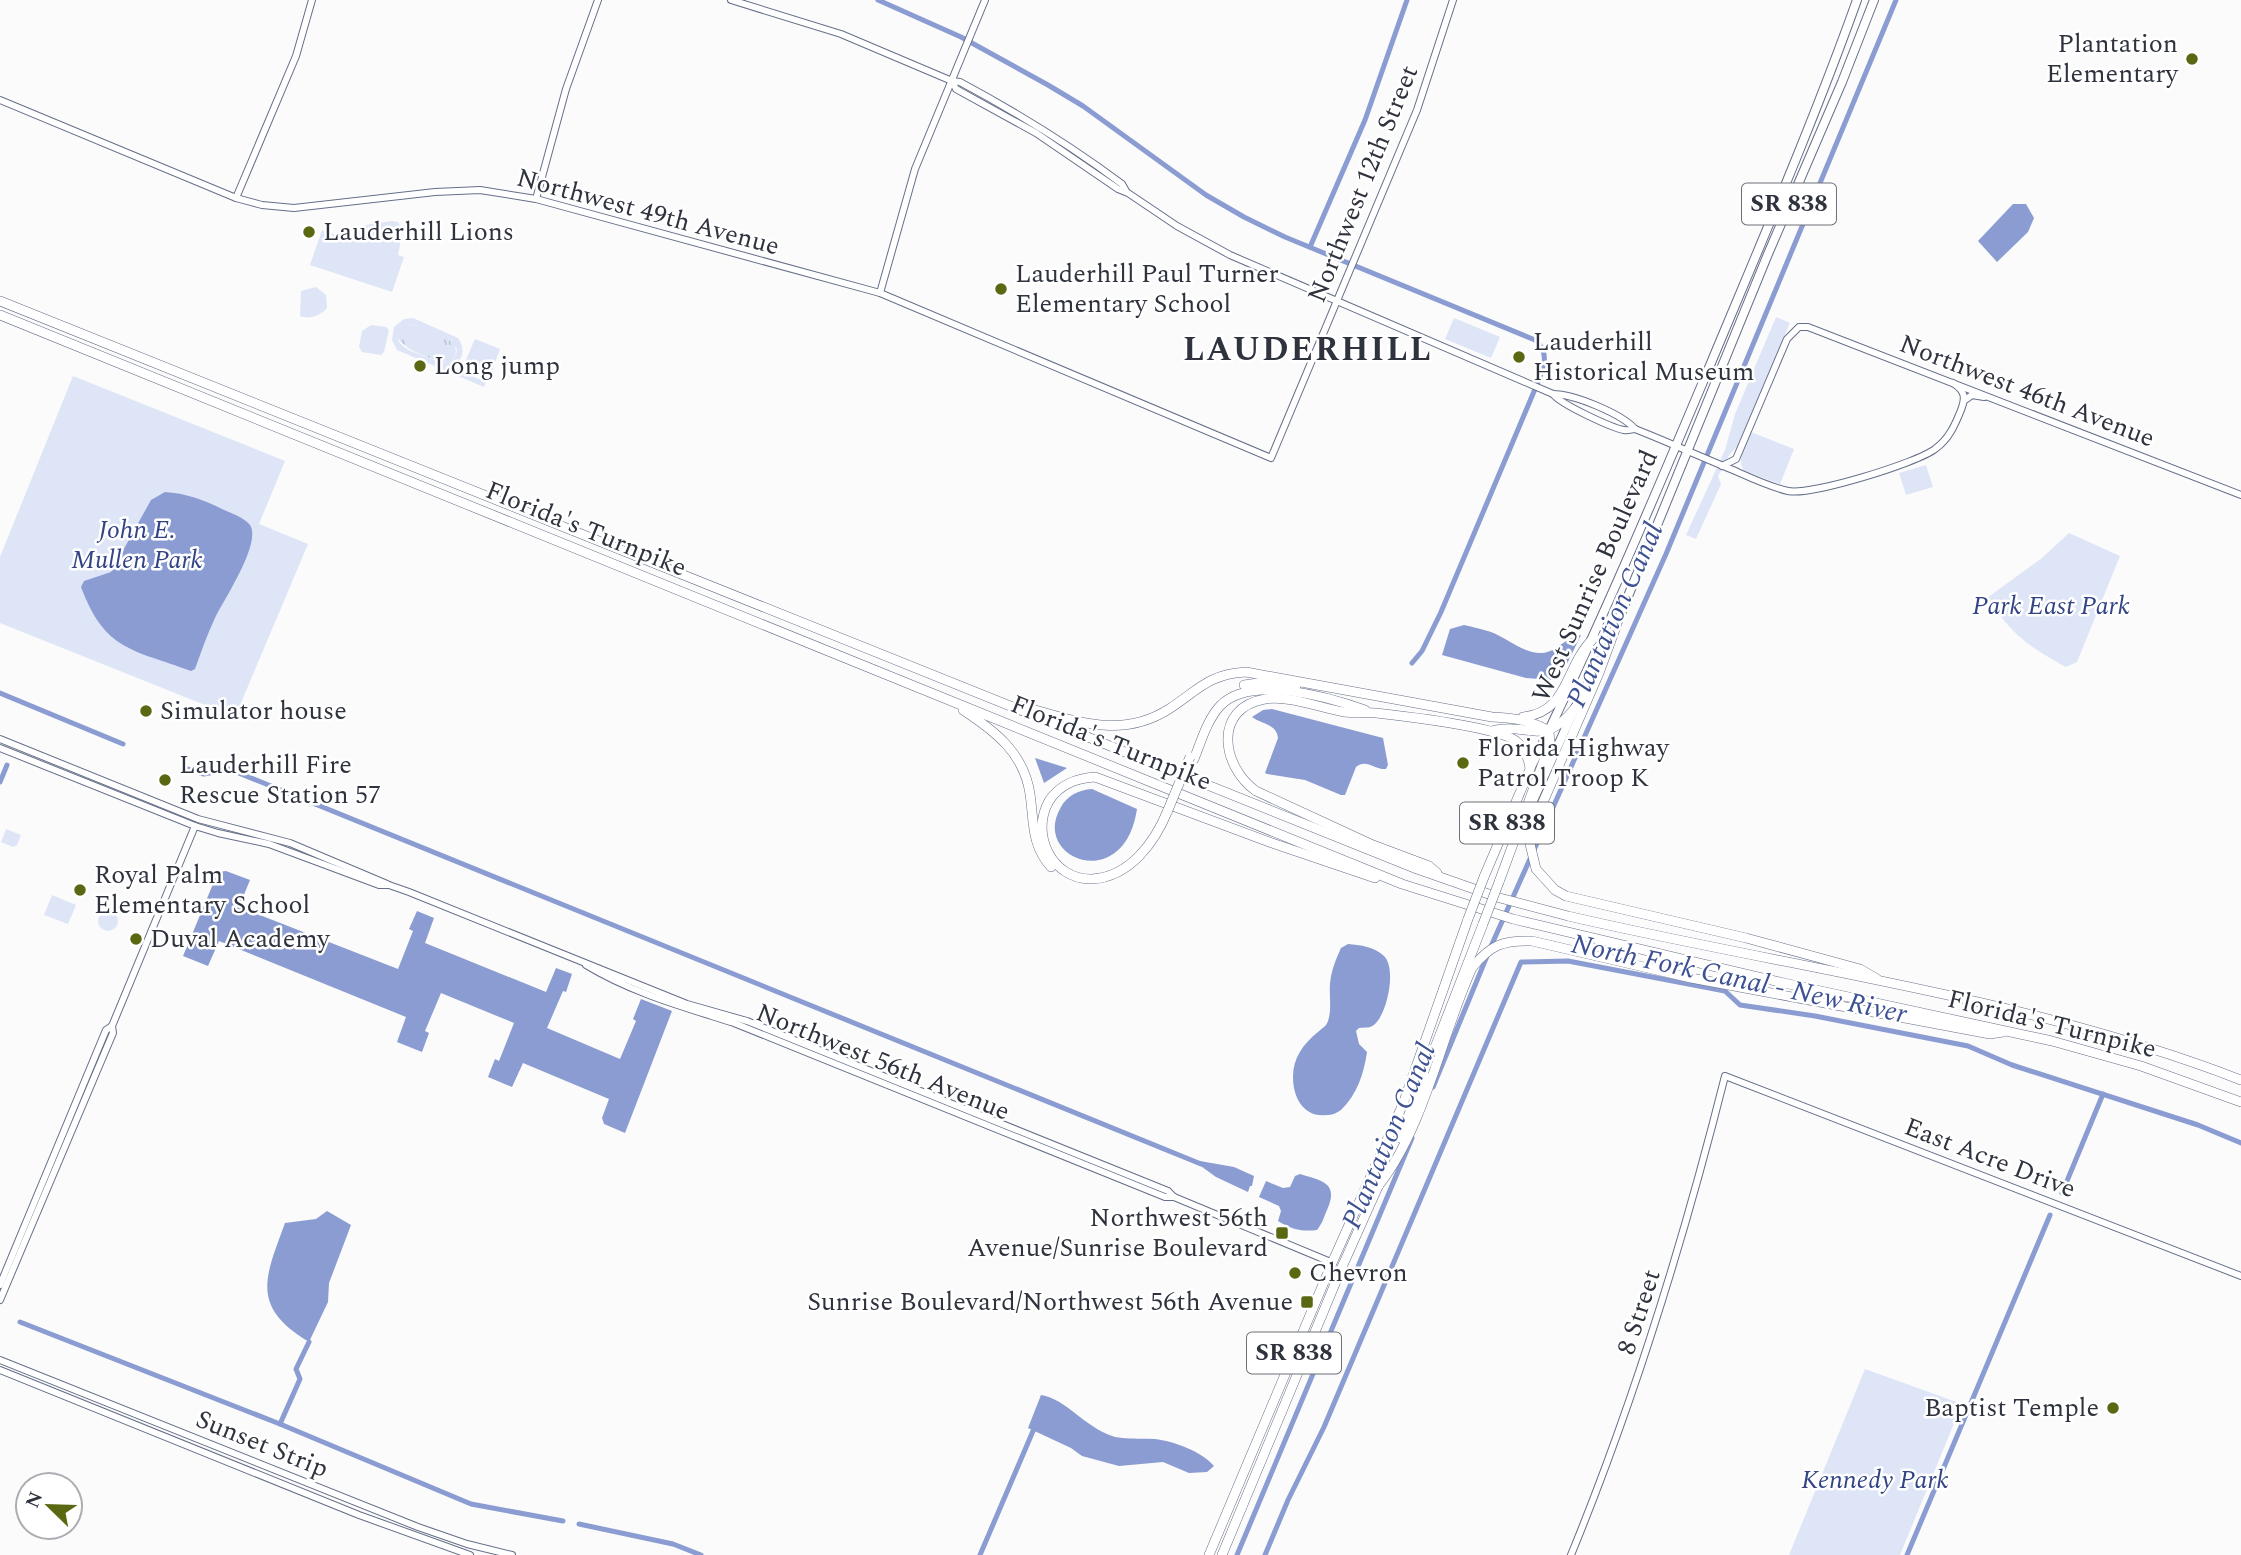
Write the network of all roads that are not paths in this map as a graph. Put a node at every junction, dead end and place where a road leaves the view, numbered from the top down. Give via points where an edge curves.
1 (312, 0) edge
2 (598, 0) edge
3 (731, 0) edge
4 (985, 0) edge
5 (1453, 0) edge
6 (1857, 0) edge
7 (1874, 0) edge
8 (1830, 76) junction
9 (952, 81) junction
10 (0, 100) edge
11 (1834, 101) junction
12 (236, 198) junction
13 (536, 199) junction
14 (1763, 240) junction
15 (1758, 250) junction
16 (1768, 254) junction
17 (1762, 269) junction
18 (880, 293) junction
19 (0, 301) edge
20 (1337, 302) junction
21 (0, 315) edge
22 (1953, 383) junction
23 (1553, 394) junction
24 (1989, 397) junction
25 (1965, 400) junction
26 (1635, 429) junction
27 (1676, 446) junction
28 (1689, 452) junction
29 (1271, 458) joint
30 (1736, 459) junction
31 (1721, 465) junction
32 (1740, 473) junction
33 (2241, 495) edge
34 (1617, 624) junction
35 (1594, 638) junction
36 (1329, 688) junction
37 (982, 695) junction
38 (947, 700) junction
39 (1575, 708) junction
40 (1375, 713) junction
41 (1512, 718) junction
42 (1491, 731) junction
43 (1549, 731) junction
44 (0, 739) edge
45 (0, 748) edge
46 (1192, 758) junction
47 (1530, 769) junction
48 (1171, 811) junction
49 (195, 826) junction
50 (1515, 841) junction
51 (1441, 877) junction
52 (1402, 884) junction
53 (389, 885) junction
54 (1885, 983) junction
55 (112, 1026) junction
56 (2008, 1031) junction
57 (1725, 1076) joint
58 (2241, 1080) edge
59 (2241, 1102) edge
60 (1379, 1185) junction
61 (1337, 1265) junction
62 (2241, 1276) edge
63 (0, 1285) edge
64 (0, 1300) edge
65 (0, 1360) edge
66 (0, 1370) edge
67 (1275, 1399) junction
68 (1272, 1438) junction
69 (1237, 1486) junction
70 (1216, 1540) junction
71 (1227, 1543) junction
72 (470, 1555) edge
73 (512, 1555) edge
74 (1209, 1555) edge
75 (1215, 1555) edge
76 (1222, 1555) edge
77 (1571, 1555) edge

1 - 12 street via 296,55
2 - 13 street via 566,89
3 - 9 street via 841,34
4 - 9 street
5 - 20 street, Northwest 12th Street via 1417,110
6 - 8 main road, West Sunrise Boulevard / SR 838
7 - 11 main road, West Sunrise Boulevard / SR 838
8 - 11 main road
8 - 14 main road, West Sunrise Boulevard / SR 838
9 - 18 street via 913,176
9 - 20 street via 1040,127 1203,242
10 - 12 street, Northwest 49th Avenue
11 - 16 main road, West Sunrise Boulevard / SR 838
12 - 13 street, Northwest 49th Avenue via 294,208 480,190
13 - 18 street, Northwest 49th Avenue
14 - 15 main road, West Sunrise Boulevard / SR 838
14 - 16 main road
15 - 17 main road
15 - 27 main road, West Sunrise Boulevard / SR 838
16 - 17 main road, West Sunrise Boulevard / SR 838
17 - 28 main road, West Sunrise Boulevard / SR 838
18 - 29 street, Northwest 49th Avenue
19 - 37 highway, Florida's Turnpike
20 - 23 street
20 - 29 street, Northwest 12th Street
21 - 38 highway, Florida's Turnpike
22 - 24 street, Northwest 46th Avenue
22 - 25 street
22 - 30 street, Northwest 46th Avenue via 1799,327 1787,339
23 - 26 street via 1597,407
23 - 26 street via 1557,400 1624,430
24 - 25 street via 1972,395
24 - 33 street, Northwest 46th Avenue
25 - 32 street via 1946,440 1912,460 1805,492 1789,491
26 - 27 street
27 - 28 street
27 - 35 main road, West Sunrise Boulevard / SR 838
28 - 31 street
28 - 34 main road, West Sunrise Boulevard / SR 838
30 - 31 street
30 - 32 street
31 - 32 street
34 - 39 main road, West Sunrise Boulevard / SR 838
34 - 54 highway via 1534,823 1532,858 1544,879 1555,891 1582,901 1792,950 1860,970
35 - 41 highway via 1583,648 1551,708 1535,716
35 - 43 main road, West Sunrise Boulevard / SR 838
36 - 37 highway via 1246,672 1223,674 1153,718 1103,726 1064,720
36 - 41 highway
36 - 46 highway via 1265,682 1231,690 1208,713
37 - 51 highway, Florida's Turnpike
38 - 48 highway via 995,732 1016,756 1030,792 1036,842 1050,866 1065,877 1092,884 1124,875 1155,848
38 - 52 highway, Florida's Turnpike
39 - 43 highway
39 - 50 main road, West Sunrise Boulevard / SR 838
40 - 42 highway
40 - 46 highway via 1321,698 1251,689 1219,707
40 - 51 highway via 1262,699 1241,710 1231,723 1227,737 1231,762 1256,791 1429,866
41 - 43 highway
42 - 43 highway
42 - 47 highway via 1516,741
43 - 47 main road, West Sunrise Boulevard / SR 838
43 - 50 highway via 1550,744
44 - 53 street, Northwest 56th Avenue via 198,819 290,843
45 - 49 street, Northwest 56th Avenue
46 - 48 highway, bridge
47 - 61 highway, West Sunrise Boulevard / SR 838, bridge via 1484,877 1403,1104
48 - 52 highway via 1141,854 1104,877 1068,873 1049,855 1043,840 1041,822 1052,797 1068,783 1095,777 1359,874
49 - 53 street, Northwest 56th Avenue via 269,844
49 - 55 street
50 - 60 highway, West Sunrise Boulevard / SR 838, bridge
51 - 54 highway, Florida's Turnpike via 1500,898 1641,933
52 - 56 highway, Florida's Turnpike via 1513,919
53 - 61 street, Northwest 56th Avenue via 578,960 676,1006 734,1023
54 - 58 highway, Florida's Turnpike via 2151,1048
55 - 63 street via 106,1030
55 - 64 street via 113,1033
56 - 59 highway, Florida's Turnpike via 2141,1066
56 - 60 highway via 1990,1034 1514,940 1487,950 1467,978 1408,1133
57 - 62 street, East Acre Drive
57 - 77 street, 8 Street via 1676,1260 1632,1395
60 - 61 highway, West Sunrise Boulevard / SR 838
61 - 67 highway, West Sunrise Boulevard / SR 838
61 - 68 highway, West Sunrise Boulevard / SR 838
65 - 73 street, Sunset Strip via 418,1527
66 - 72 street, Sunset Strip
67 - 68 highway
67 - 69 highway, West Sunrise Boulevard / SR 838
68 - 71 highway, West Sunrise Boulevard / SR 838
69 - 70 highway, West Sunrise Boulevard / SR 838
69 - 71 highway via 1223,1534
70 - 74 highway, West Sunrise Boulevard / SR 838
70 - 75 highway
71 - 76 highway, West Sunrise Boulevard / SR 838

